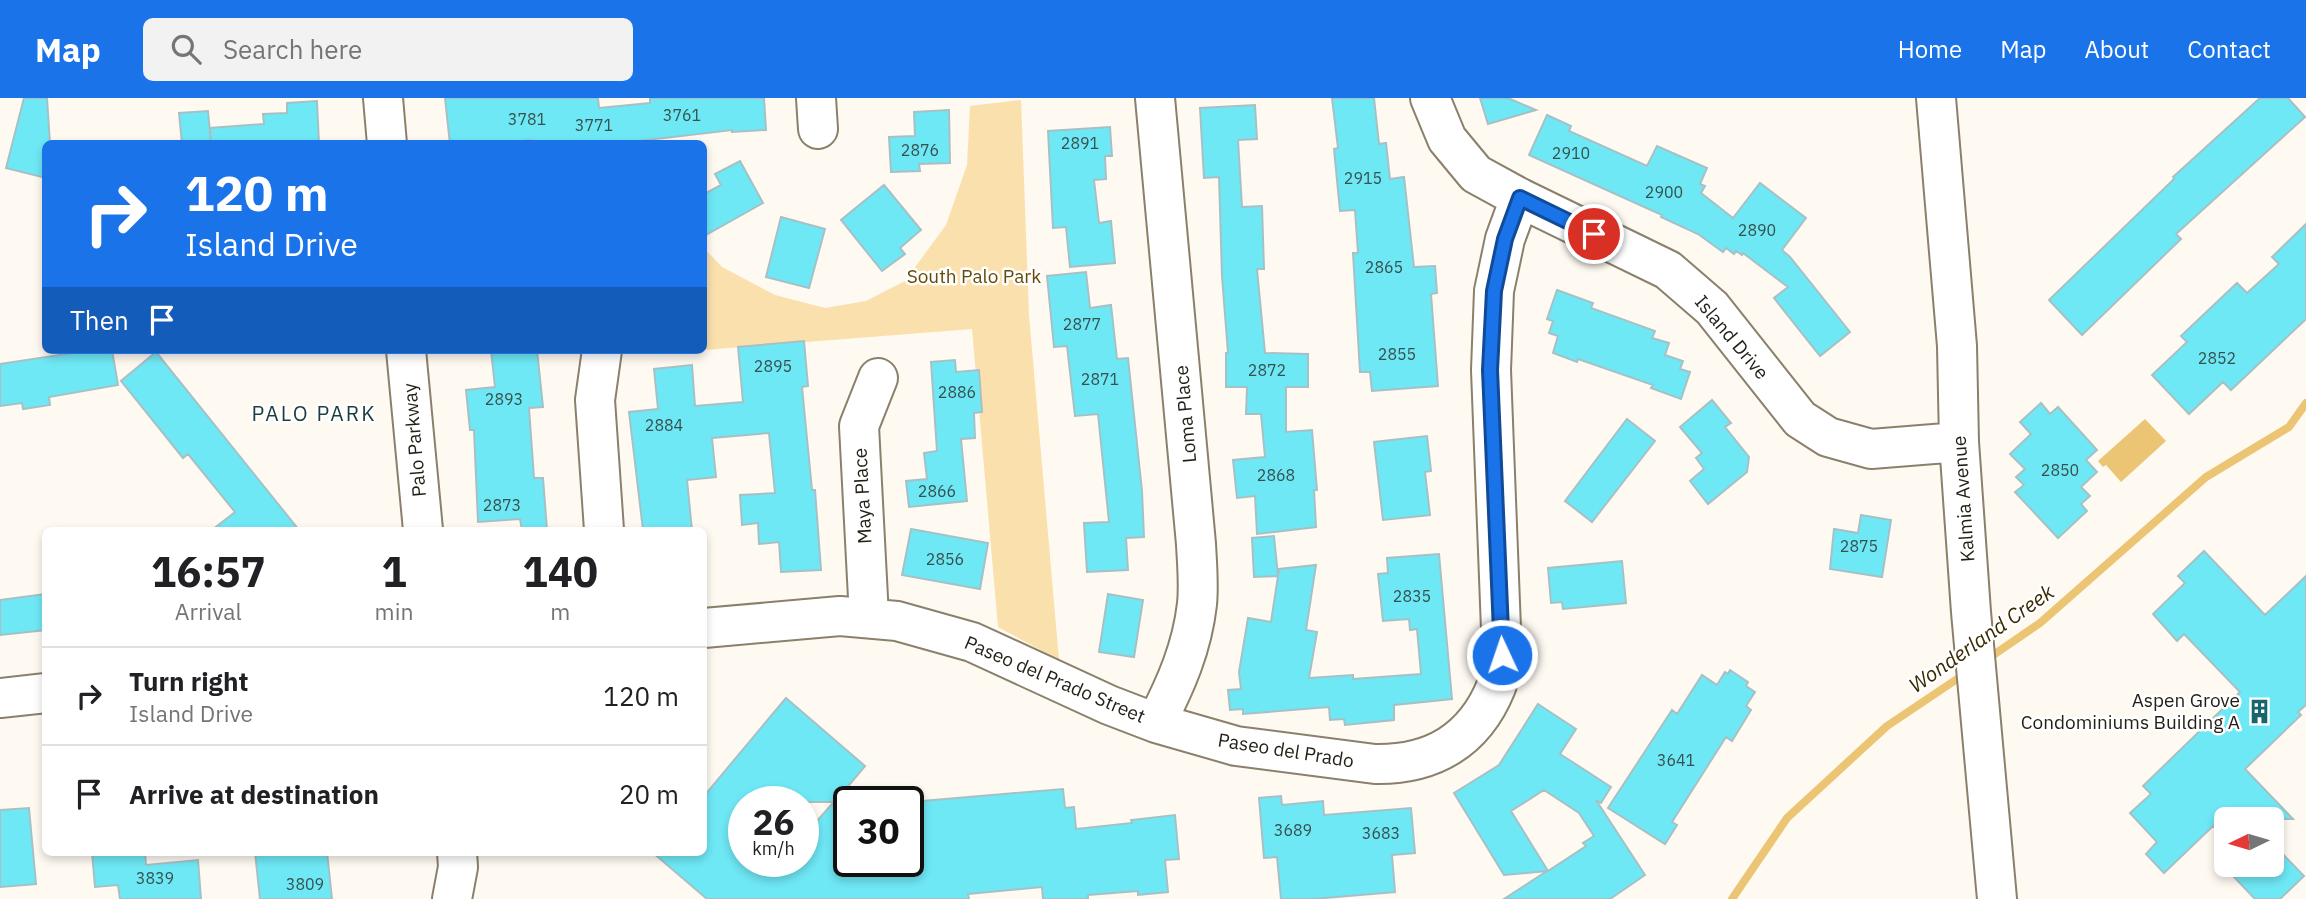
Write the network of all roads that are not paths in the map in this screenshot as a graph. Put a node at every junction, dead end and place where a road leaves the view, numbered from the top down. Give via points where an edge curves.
1 (383, 98) edge
2 (1155, 98) edge
3 (1430, 98) edge
4 (1936, 98) edge
5 (387, 140) edge
6 (1520, 198) junction
7 (406, 354) edge
8 (601, 354) edge
9 (878, 378) dead end
10 (1959, 442) junction
11 (423, 527) edge
12 (604, 527) edge
13 (869, 617) junction
14 (707, 628) edge
15 (42, 694) edge
16 (0, 698) edge
17 (1156, 723) junction
18 (1997, 899) edge

1 - 5 street
2 - 17 street, Loma Place via 1198,603 1182,670
3 - 6 street, Island Drive via 1441,128 1467,166
4 - 10 street, Kalmia Avenue via 1957,346
6 - 10 street, Island Drive via 1680,279 1712,308 1800,419 1828,437 1871,449
6 - 17 street, Paseo del Prado via 1494,291 1490,370 1502,655 1497,686 1478,720 1454,744 1426,758 1397,764 1236,746
7 - 11 street, Palo Parkway
8 - 12 street via 595,400
9 - 13 street, Maya Place via 859,426
10 - 18 street, Kalmia Avenue
13 - 14 street, Paseo del Prado Street
13 - 17 street, Paseo del Prado Street via 972,642
15 - 16 street

